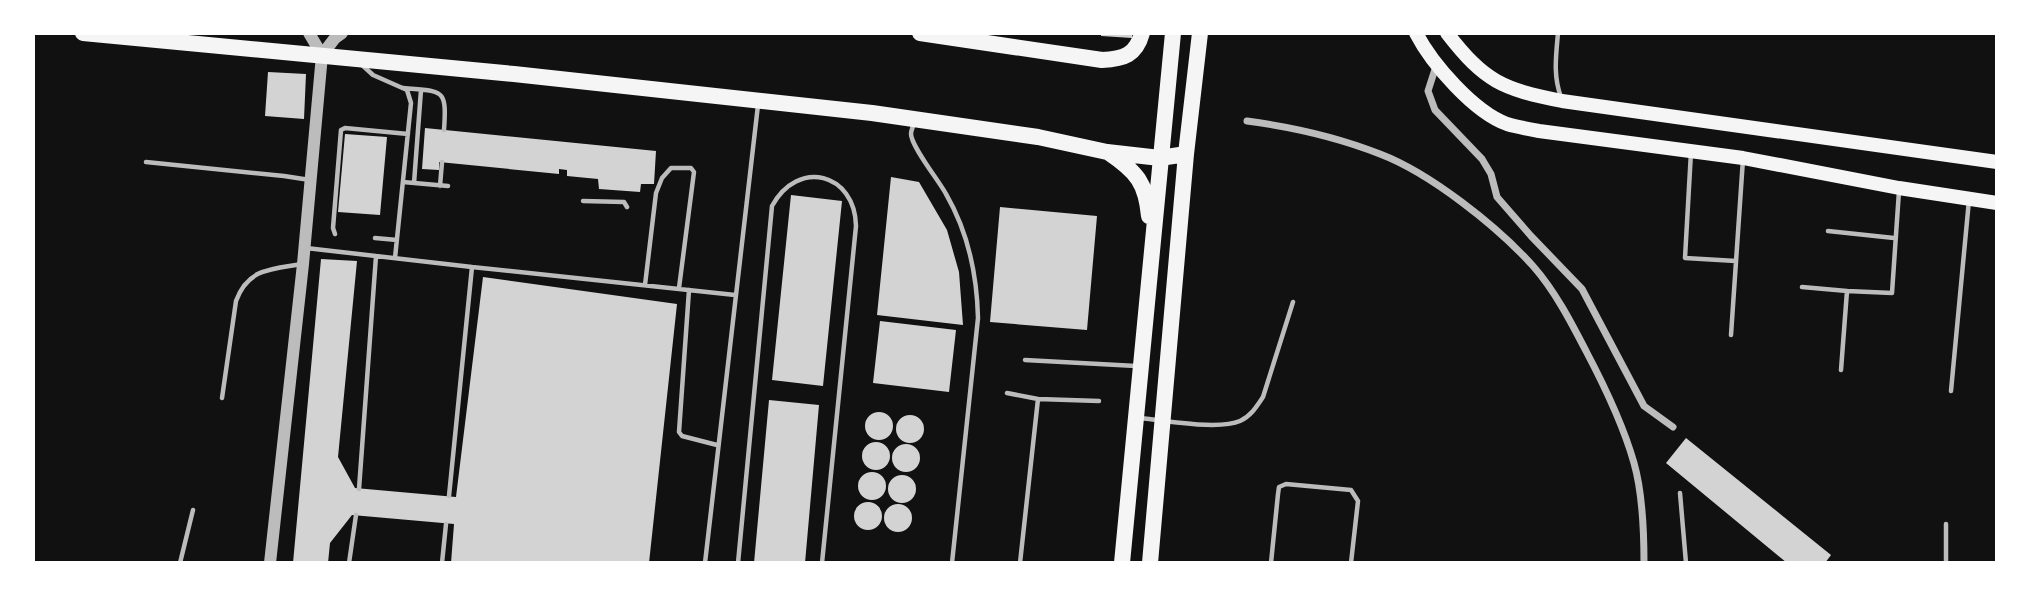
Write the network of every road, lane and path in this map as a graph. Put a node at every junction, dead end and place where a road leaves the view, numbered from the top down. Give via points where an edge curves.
1 (83, 33) edge
2 (309, 33) edge
3 (342, 33) edge
4 (920, 33) edge
5 (1142, 33) edge
6 (1173, 33) edge
7 (1200, 33) edge
8 (1416, 33) edge
9 (1447, 33) edge
10 (1558, 33) edge
11 (322, 55) junction
12 (355, 59) junction
13 (1437, 62) junction
14 (402, 88) junction
15 (421, 90) junction
16 (758, 100) junction
17 (1562, 102) junction
18 (915, 119) junction
19 (1247, 121) dead end
20 (444, 130) dead end
21 (408, 134) junction
22 (1107, 152) junction
23 (1692, 152) junction
24 (1186, 154) junction
25 (1160, 158) junction
26 (1743, 158) junction
27 (146, 162) dead end
28 (442, 162) dead end
29 (1997, 162) edge
30 (311, 181) junction
31 (403, 182) junction
32 (414, 183) junction
33 (440, 186) junction
34 (449, 186) dead end
35 (1899, 188) junction
36 (1969, 199) junction
37 (583, 201) dead end
38 (1997, 203) edge
39 (627, 207) dead end
40 (1828, 231) dead end
41 (335, 234) dead end
42 (375, 237) dead end
43 (1894, 238) junction
44 (397, 240) junction
45 (305, 248) junction
46 (1151, 254) junction
47 (376, 256) junction
48 (395, 258) junction
49 (1736, 261) junction
50 (303, 264) junction
51 (472, 267) junction
52 (645, 285) junction
53 (1802, 287) dead end
54 (679, 288) junction
55 (690, 290) junction
56 (1847, 291) junction
57 (734, 295) junction
58 (1293, 302) dead end
59 (1731, 335) dead end
60 (1025, 360) dead end
61 (1140, 366) junction
62 (1841, 370) dead end
63 (1951, 391) dead end
64 (1007, 393) dead end
65 (222, 398) dead end
66 (1038, 399) junction
67 (1099, 401) dead end
68 (1136, 417) junction
69 (1162, 421) junction
70 (1673, 427) dead end
71 (717, 445) junction
72 (359, 489) dead end
73 (1680, 493) dead end
74 (449, 496) dead end
75 (193, 510) dead end
76 (356, 515) dead end
77 (446, 524) dead end
78 (1946, 524) dead end
79 (180, 563) edge
80 (270, 563) edge
81 (349, 563) edge
82 (443, 563) edge
83 (705, 563) edge
84 (738, 563) edge
85 (822, 563) edge
86 (952, 563) edge
87 (1020, 563) edge
88 (1122, 563) edge
89 (1150, 563) edge
90 (1271, 563) edge
91 (1351, 563) edge
92 (1644, 563) edge
93 (1686, 563) edge
94 (1947, 563) edge

1 - 11 main road
2 - 11 street
3 - 11 street
4 - 5 main road via 1102,60 1130,55
6 - 25 main road
7 - 24 main road
8 - 13 main road
9 - 17 main road via 1470,63 1496,83
10 - 17 lane via 1556,82
11 - 12 main road
11 - 30 street
12 - 14 lane via 373,75
12 - 16 main road
13 - 23 main road via 1482,109 1506,124
13 - 70 street via 1428,92 1435,110 1482,159 1497,197 1582,289 1644,406
14 - 15 lane
14 - 21 lane via 411,103
15 - 20 lane via 443,96
15 - 32 lane
16 - 18 main road
16 - 57 lane
17 - 29 main road
18 - 22 main road
18 - 86 lane via 914,145 961,224 978,290
19 - 92 street via 1318,133 1382,154 1472,211 1533,266 1564,309 1620,421 1635,465
21 - 31 lane
21 - 41 lane via 341,130
22 - 25 main road
22 - 46 main road via 1141,180 1148,202
23 - 26 main road
23 - 49 lane via 1685,258
24 - 25 main road
24 - 69 main road
25 - 46 main road
26 - 35 main road
26 - 49 lane
27 - 30 lane
28 - 33 lane
30 - 45 street
31 - 32 lane
31 - 44 lane
32 - 33 lane
33 - 34 lane
35 - 36 main road
35 - 43 lane
36 - 38 main road
36 - 63 lane
37 - 39 lane via 624,202
40 - 43 lane
42 - 44 lane
43 - 56 lane via 1892,293
44 - 48 lane
45 - 47 lane
45 - 50 street
46 - 61 main road
47 - 48 lane
47 - 72 lane
48 - 51 lane
49 - 59 lane
50 - 65 lane via 261,270 241,287
50 - 80 street
51 - 52 lane
51 - 74 lane
52 - 54 lane
52 - 54 lane via 658,184 674,167 691,168
53 - 56 lane
54 - 55 lane
55 - 57 lane
55 - 71 lane via 679,432
56 - 62 lane
57 - 71 lane
58 - 69 lane via 1255,410 1229,424
60 - 61 lane
61 - 68 main road
64 - 66 lane
66 - 67 lane
66 - 87 lane
68 - 69 lane
68 - 88 main road
69 - 89 main road
71 - 83 lane
73 - 93 lane
75 - 79 lane
76 - 81 lane
77 - 82 lane
78 - 94 lane
84 - 85 lane via 772,206 789,184 816,176 842,187 856,212
90 - 91 lane via 1279,487 1286,484 1351,490 1356,495

